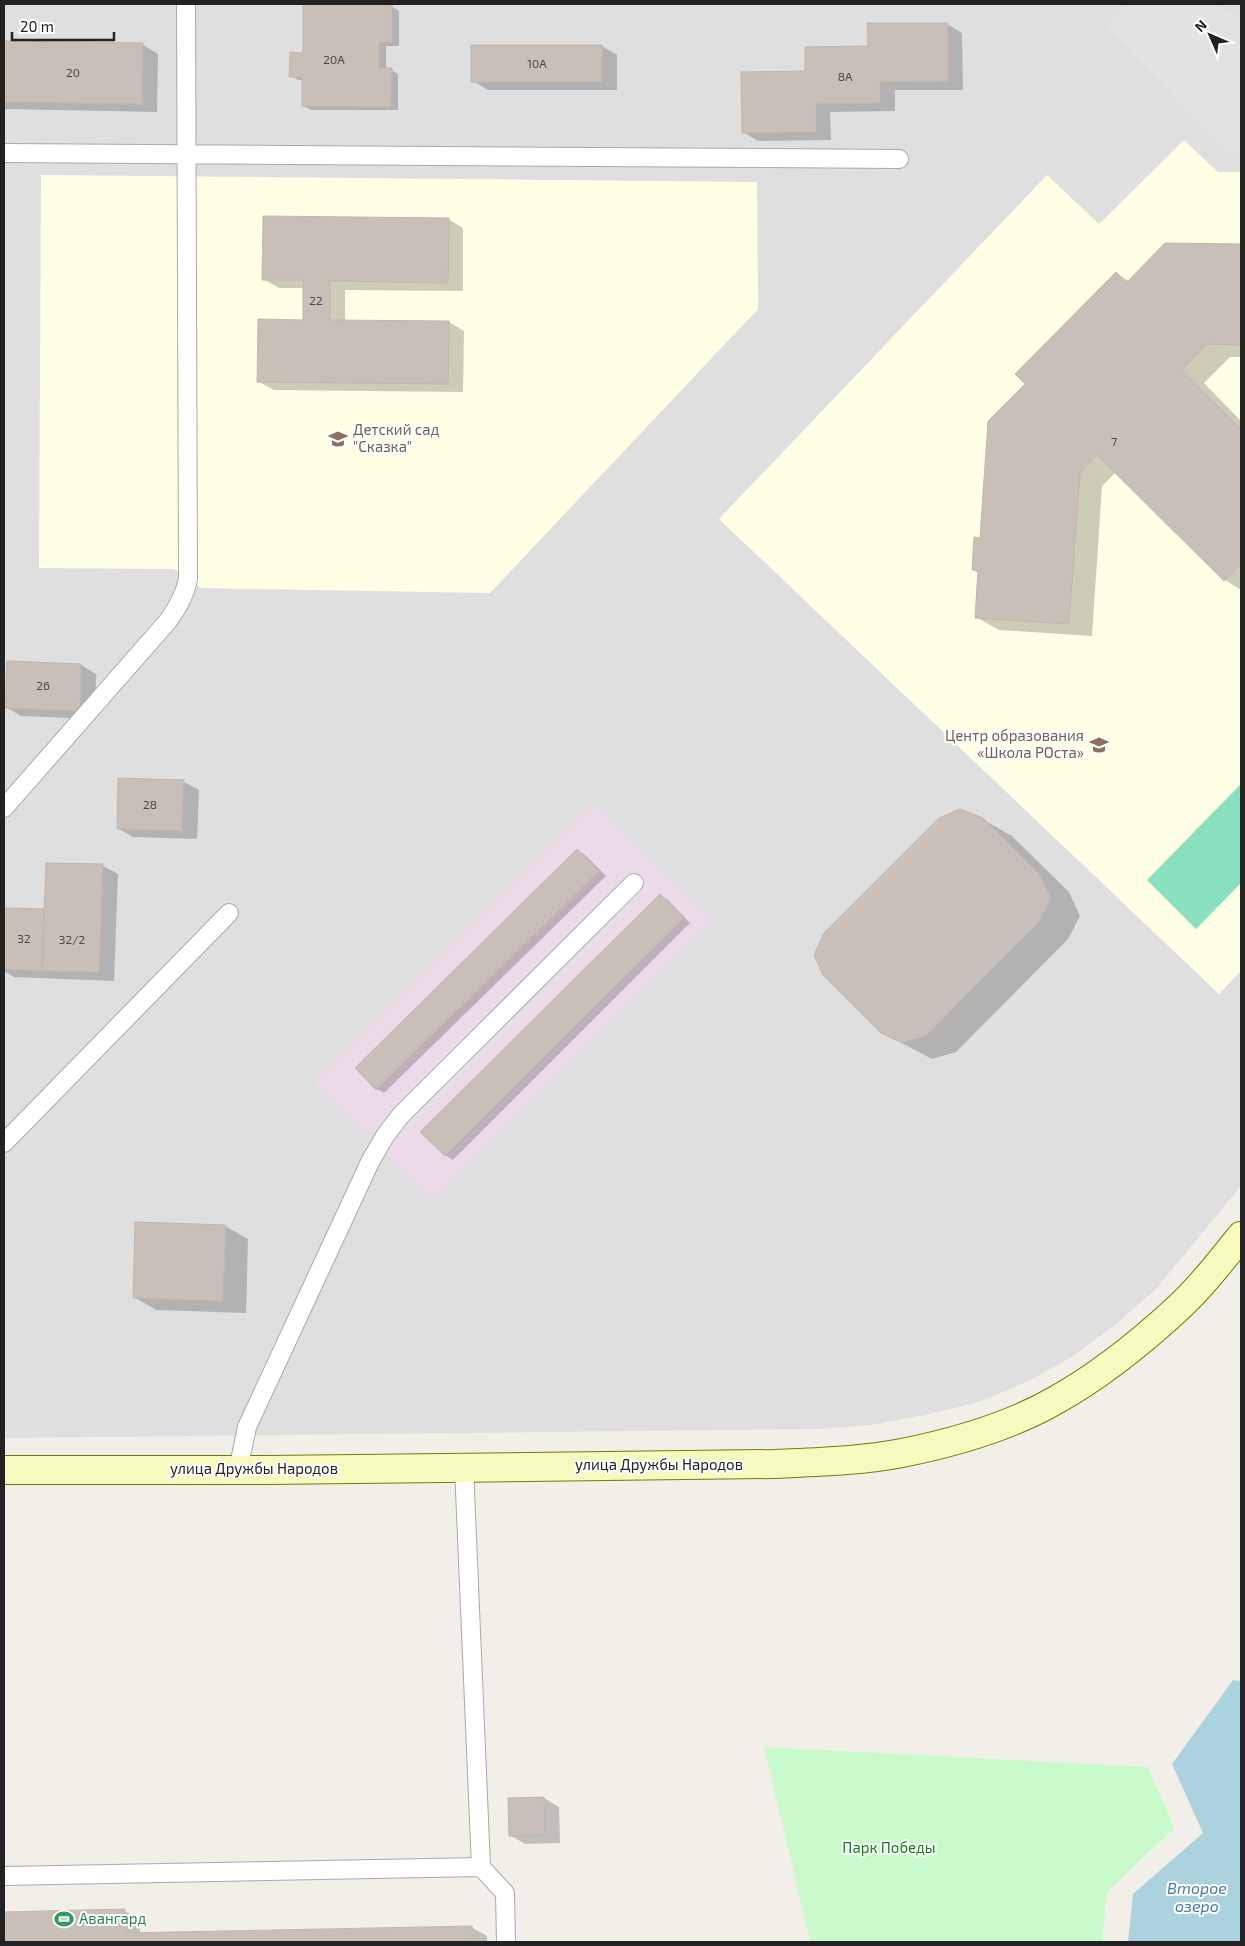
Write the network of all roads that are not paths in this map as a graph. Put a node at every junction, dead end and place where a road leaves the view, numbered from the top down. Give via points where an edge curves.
1 (186, 4) edge
2 (4, 153) edge
3 (186, 155) junction
4 (899, 159) dead end
5 (4, 808) edge
6 (634, 883) dead end
7 (229, 913) dead end
8 (4, 1143) edge
9 (1241, 1236) edge
10 (464, 1467) junction
11 (4, 1470) edge
12 (238, 1470) junction
13 (481, 1867) junction
14 (4, 1876) edge
15 (506, 1942) edge

1 - 3 lane
2 - 3 lane
3 - 4 lane
3 - 5 lane via 188,579 185,590 168,621
6 - 12 lane via 401,1115 385,1136 247,1427
7 - 8 lane
9 - 10 street, улица Дружбы Народов via 1177,1309 1099,1372 1055,1401 1003,1424 951,1441 902,1453 834,1461
10 - 12 street, улица Дружбы Народов
10 - 13 lane
11 - 12 street, улица Дружбы Народов
13 - 14 lane
13 - 15 lane via 505,1893

